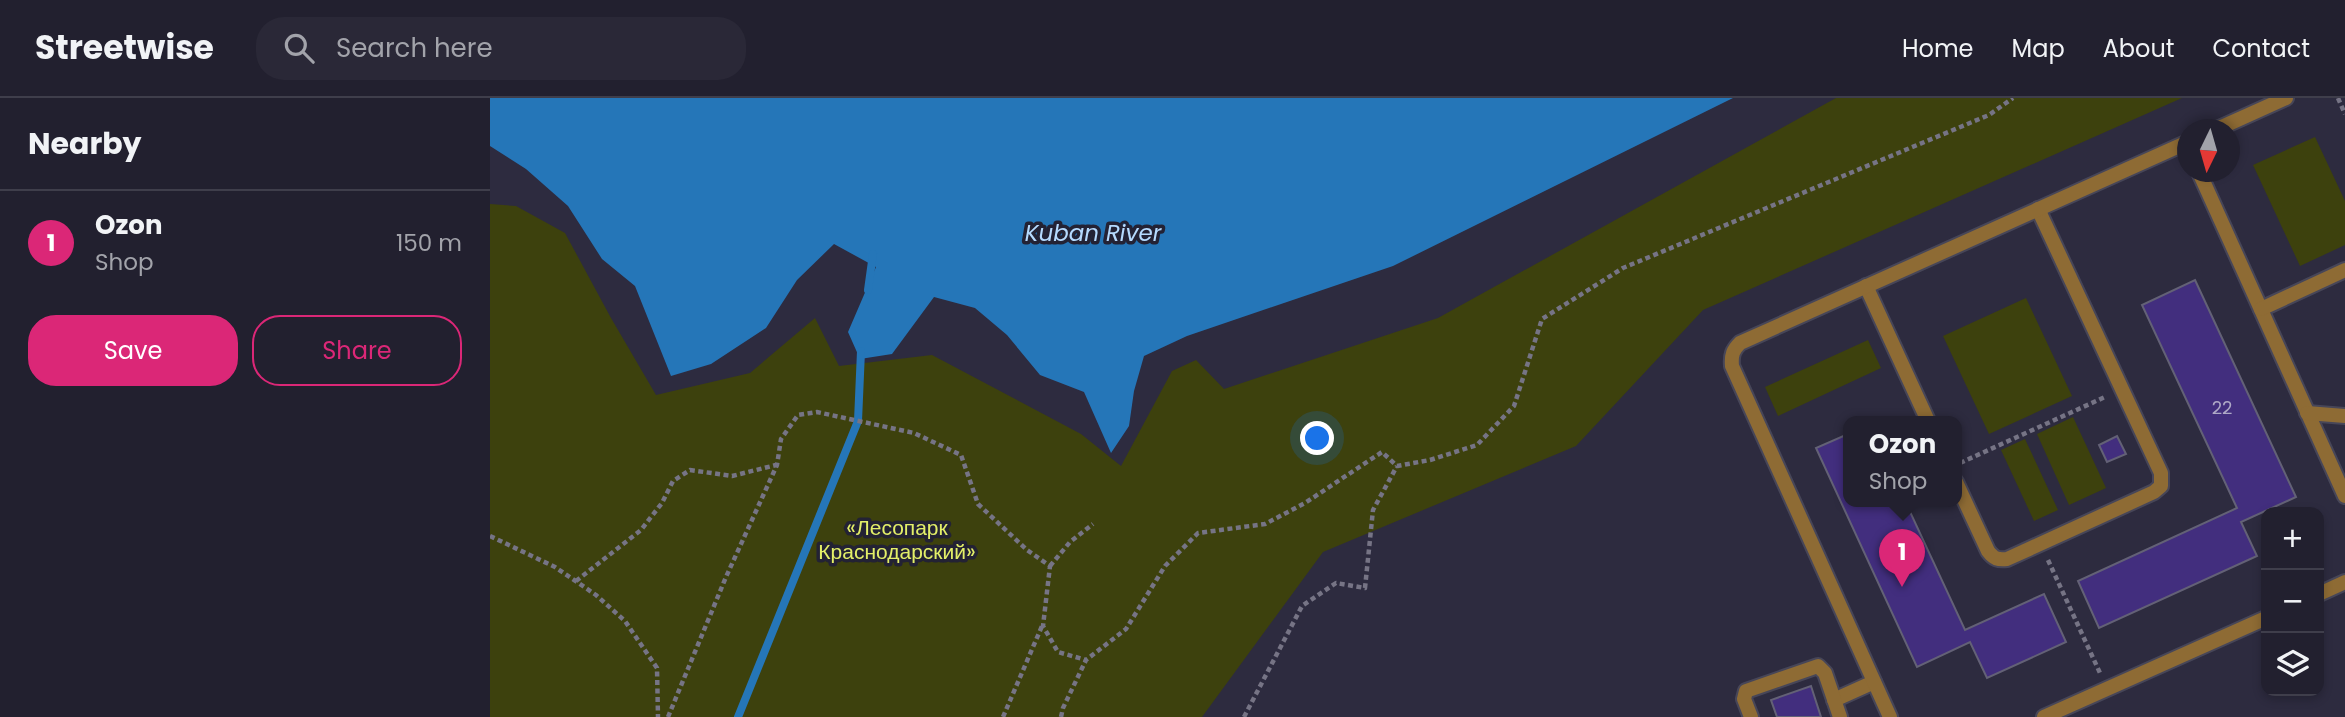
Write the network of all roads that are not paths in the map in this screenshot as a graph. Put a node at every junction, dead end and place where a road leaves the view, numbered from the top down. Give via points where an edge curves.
1 (2286, 98) edge
2 (2240, 119) edge
3 (2177, 148) edge
4 (2203, 182) edge
5 (2038, 209) junction
6 (2345, 270) edge
7 (1866, 286) junction
8 (2260, 309) junction
9 (2307, 413) junction
10 (1926, 416) edge
11 (2345, 416) edge
12 (1962, 494) edge
13 (2345, 496) edge
14 (2345, 582) edge
15 (2324, 592) edge
16 (2261, 620) edge
17 (1874, 682) junction
18 (1834, 700) junction
19 (1751, 717) edge
20 (1840, 717) edge
21 (1890, 717) edge
22 (2044, 717) edge

1 - 2 street
3 - 5 street
4 - 8 street
5 - 7 street
5 - 12 street via 2161,473 2161,486 1998,560 1992,557
6 - 8 street
7 - 10 street
7 - 17 street via 1740,342 1731,356 1737,379
8 - 9 street
9 - 11 street
9 - 13 street
14 - 15 street
16 - 22 street
17 - 18 street
17 - 21 street
18 - 19 street via 1822,668 1812,667 1746,691
18 - 20 street

